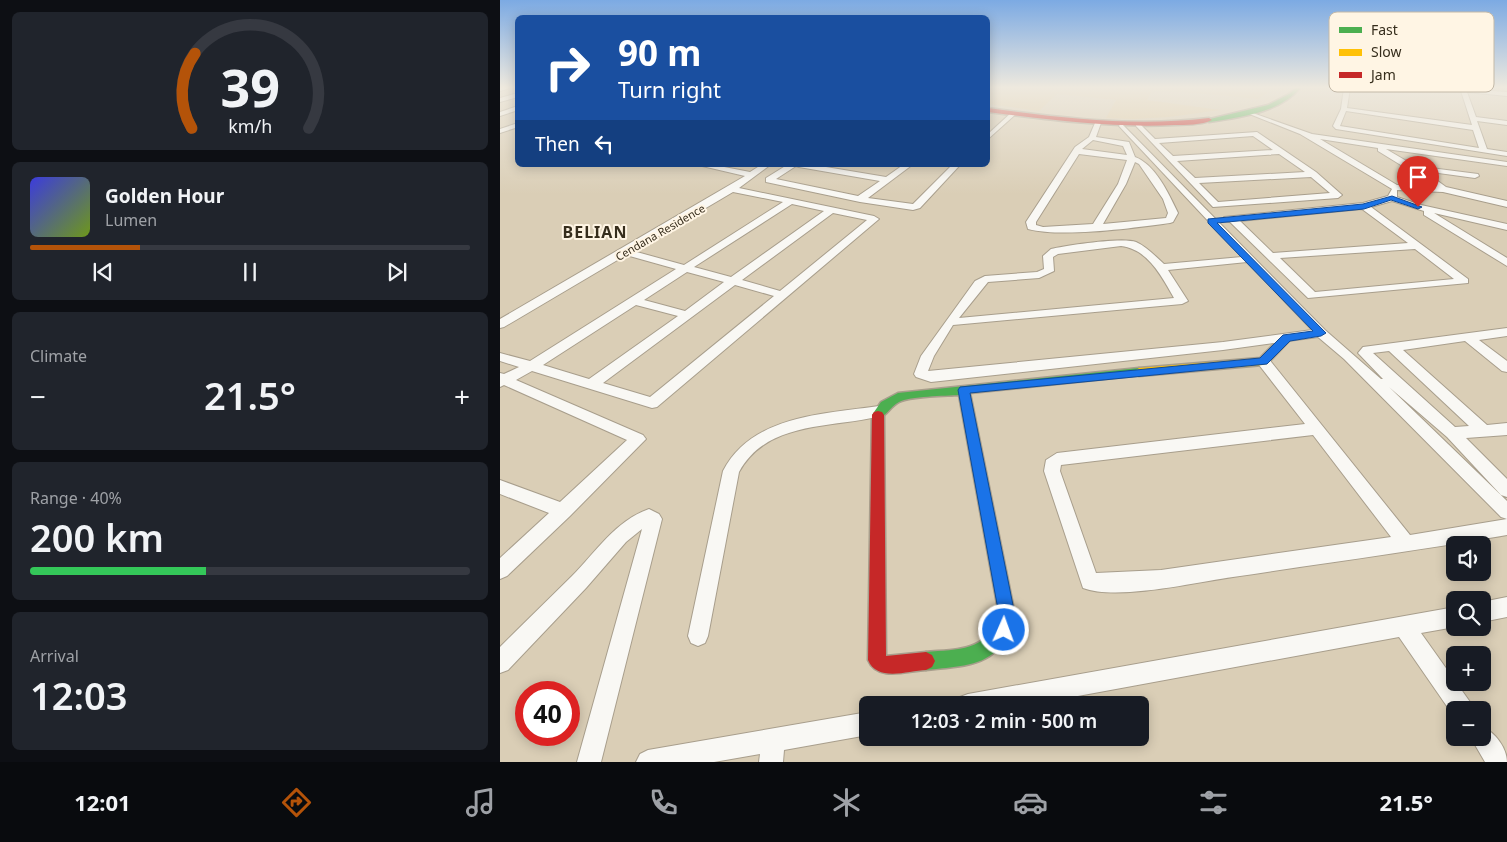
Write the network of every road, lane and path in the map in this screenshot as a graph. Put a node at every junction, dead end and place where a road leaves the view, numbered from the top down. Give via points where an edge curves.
1 (1098, 123) edge
2 (996, 124) edge
3 (1111, 124) edge
4 (1121, 124) junction
5 (1162, 124) edge
6 (1279, 124) edge
7 (1337, 124) edge
8 (1376, 124) edge
9 (1475, 124) edge
10 (1003, 125) joint
11 (1138, 125) junction
12 (1379, 125) junction
13 (515, 126) edge
14 (1477, 128) junction
15 (500, 131) edge
16 (1433, 133) junction
17 (990, 135) edge
18 (1307, 135) junction
19 (1092, 138) junction
20 (1153, 141) junction
21 (1375, 145) junction
22 (1077, 151) junction
23 (1484, 151) junction
24 (1281, 152) junction
25 (1507, 154) edge
26 (1132, 158) junction
27 (1466, 158) junction
28 (1170, 159) junction
29 (1507, 164) edge
30 (722, 167) edge
31 (763, 167) edge
32 (789, 167) edge
33 (812, 167) edge
34 (843, 167) edge
35 (905, 167) edge
36 (954, 167) edge
37 (1412, 167) junction
38 (837, 171) junction
39 (1313, 174) junction
40 (751, 175) junction
41 (889, 180) junction
42 (1191, 181) junction
43 (1395, 187) junction
44 (1481, 188) junction
45 (1443, 189) junction
46 (732, 190) junction
47 (1392, 198) junction
48 (860, 199) junction
49 (791, 201) junction
50 (1507, 204) edge
51 (1364, 206) junction
52 (1418, 207) junction
53 (831, 210) junction
54 (1233, 219) junction
55 (1211, 221) junction
56 (1096, 226) junction
57 (1507, 228) edge
58 (1404, 238) junction
59 (1415, 246) junction
60 (1485, 249) junction
61 (626, 252) junction
62 (1267, 253) junction
63 (1507, 254) edge
64 (1250, 259) junction
65 (1507, 263) edge
66 (1161, 267) junction
67 (686, 268) junction
68 (733, 281) junction
69 (783, 295) junction
70 (636, 301) junction
71 (688, 315) junction
72 (951, 322) junction
73 (500, 324) edge
74 (1507, 332) edge
75 (1321, 333) junction
76 (1466, 336) junction
77 (1286, 338) junction
78 (1391, 346) junction
79 (500, 357) edge
80 (1263, 361) junction
81 (532, 366) junction
82 (1507, 368) edge
83 (501, 380) edge
84 (1385, 383) junction
85 (591, 384) junction
86 (964, 390) junction
87 (879, 411) junction
88 (1314, 429) junction
89 (1507, 429) edge
90 (1484, 431) junction
91 (1452, 433) junction
92 (500, 487) edge
93 (1507, 490) edge
94 (564, 511) junction
95 (1507, 512) edge
96 (1507, 527) edge
97 (1407, 544) junction
98 (500, 570) edge
99 (1507, 607) edge
100 (1491, 610) edge
101 (1446, 619) edge
102 (1404, 627) junction
103 (698, 636) dead end
104 (500, 662) edge
105 (1018, 696) edge
106 (1456, 701) edge
107 (859, 726) edge
108 (1488, 746) edge
109 (772, 751) edge
110 (589, 762) edge
111 (648, 762) edge
112 (1499, 762) edge

1 - 19 street
2 - 10 street
3 - 4 main road
4 - 11 main road
4 - 55 street
5 - 11 main road
6 - 18 street
7 - 12 street via 1338,128
8 - 12 street
9 - 14 street
10 - 17 street
11 - 20 street
12 - 16 street
12 - 16 street
13 - 15 street
14 - 16 street
14 - 23 street
16 - 23 street
18 - 21 street
18 - 43 street
19 - 22 street
19 - 26 street via 1126,144
20 - 24 street via 1250,133
20 - 28 street
21 - 27 street
21 - 37 street
22 - 26 street
22 - 56 street via 1031,226 1044,230
23 - 25 street
24 - 28 street
24 - 39 street
26 - 56 street via 1122,184
26 - 56 street via 1142,162 1168,199 1173,213 1170,220
27 - 29 street
27 - 44 street
28 - 42 street
30 - 40 street
31 - 40 street, Cendana Residence
32 - 48 street via 769,180
33 - 38 street
34 - 38 street
35 - 41 street
36 - 48 street via 915,207
37 - 44 street
37 - 45 street
38 - 41 street
39 - 42 street
39 - 42 street via 1338,195 1219,206
40 - 46 street, Cendana Residence
41 - 48 street
43 - 45 street
43 - 47 street
44 - 45 street
44 - 50 street
46 - 49 street
46 - 61 street, Cendana Residence
47 - 51 street
47 - 52 street
49 - 53 street
49 - 67 street
51 - 54 street
51 - 58 street
52 - 57 street
52 - 60 street
53 - 68 street
53 - 69 street via 874,219
54 - 55 street
54 - 62 street
55 - 64 street
58 - 59 street
58 - 62 street
59 - 62 street
59 - 62 street via 1464,282 1316,297 1309,295
60 - 63 street
60 - 65 street
61 - 67 street
61 - 73 street, Cendana Residence
64 - 66 street
64 - 75 street
66 - 72 street via 1132,244 1055,251 1048,256 1050,271 1047,273 985,279 979,283
66 - 72 street via 1182,301
67 - 68 street
67 - 70 street
68 - 69 street
68 - 71 street
69 - 85 street via 652,403
70 - 71 street
70 - 81 street
71 - 85 street
72 - 77 street via 923,361 920,370 924,376 1026,368
74 - 76 street
75 - 77 street
75 - 84 street
76 - 78 street
76 - 82 street
77 - 80 main road
78 - 84 street via 1365,353
78 - 90 street
79 - 81 street
80 - 86 main road
80 - 88 street
81 - 83 street
81 - 85 street
83 - 94 street via 638,439
84 - 91 street
84 - 95 street
86 - 87 main road via 898,398
86 - 87 main road via 1007,615 1004,630 996,642 973,656 886,666 878,660
87 - 103 street via 801,424 770,434 742,454 731,471
88 - 97 street
88 - 97 street via 1056,459 1052,471 1090,582 1108,584
89 - 90 street
90 - 91 street
91 - 93 street
92 - 94 street
94 - 98 street
96 - 97 street
99 - 100 street
101 - 102 street
102 - 105 street
102 - 106 street
104 - 110 street via 578,584 620,536 640,520 649,516 653,519
107 - 109 street
108 - 112 street
109 - 111 street

